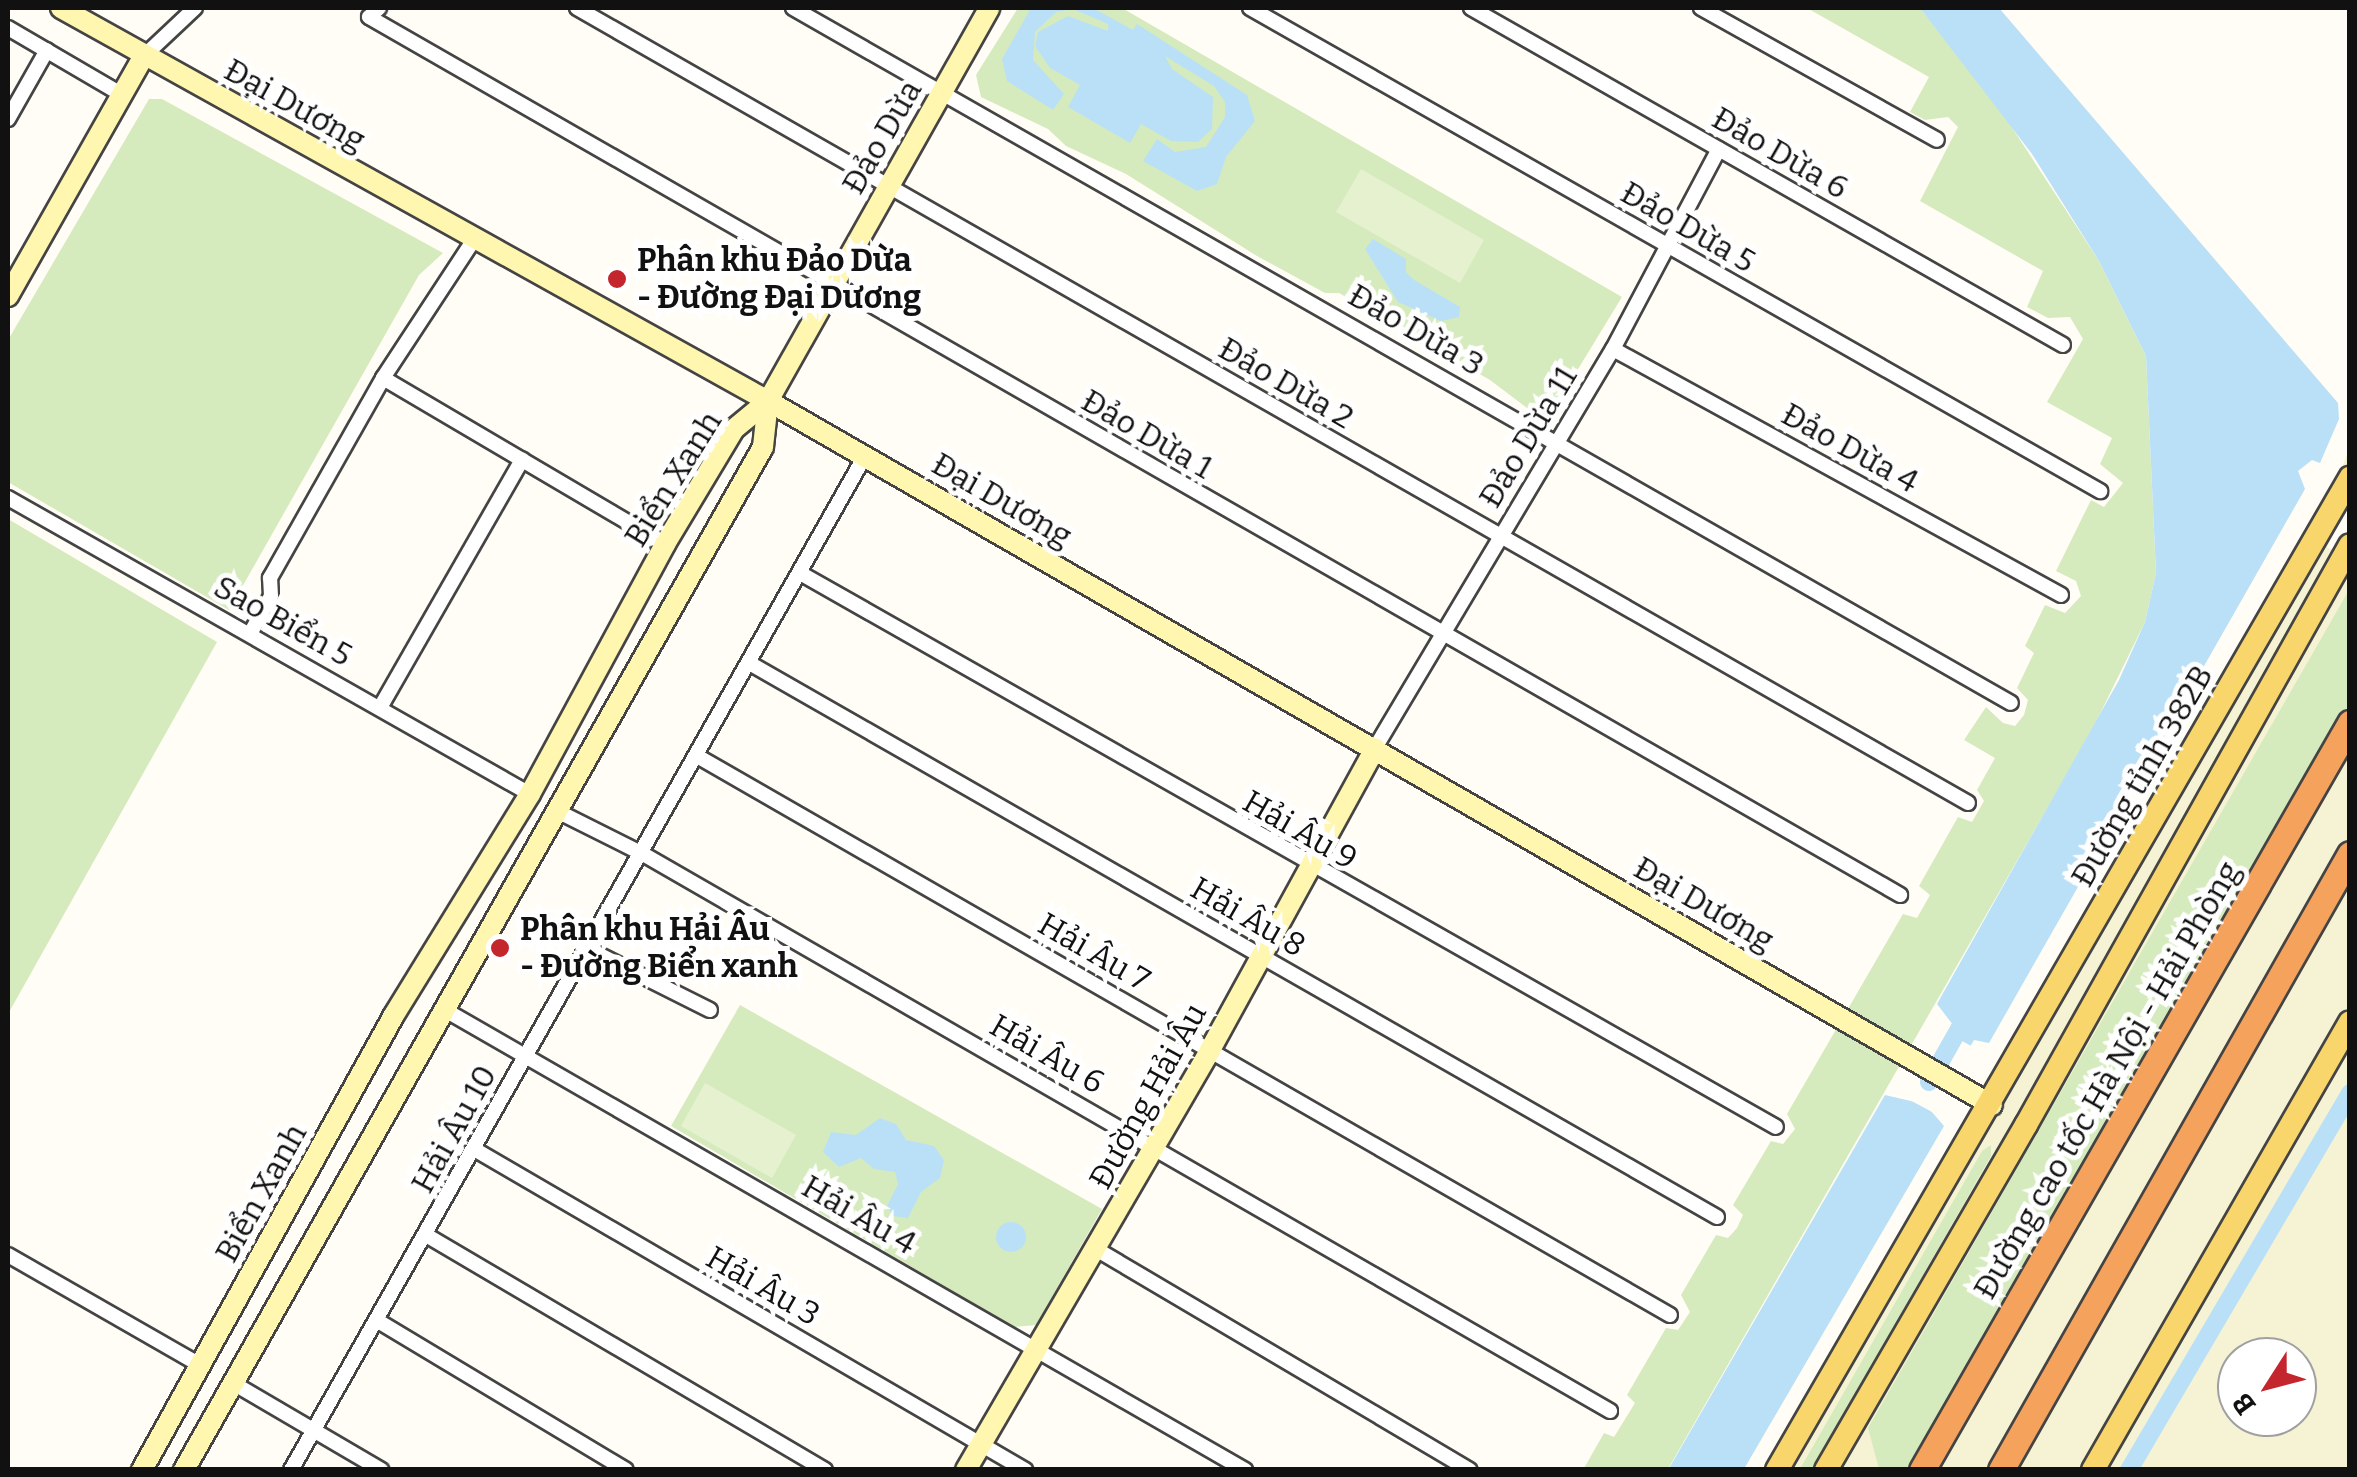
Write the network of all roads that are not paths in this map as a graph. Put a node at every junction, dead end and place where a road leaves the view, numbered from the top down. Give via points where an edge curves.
1 (60, 8) edge
2 (195, 8) edge
3 (578, 8) edge
4 (793, 8) edge
5 (989, 8) edge
6 (1250, 8) edge
7 (1471, 8) edge
8 (1701, 8) edge
9 (374, 12) edge
10 (8, 28) edge
11 (48, 50) junction
12 (144, 56) junction
13 (942, 93) junction
14 (121, 94) junction
15 (8, 119) edge
16 (1937, 140) dead end
17 (1719, 149) junction
18 (889, 186) junction
19 (475, 238) junction
20 (1669, 248) junction
21 (832, 286) junction
22 (8, 296) edge
23 (2063, 345) dead end
24 (1614, 349) junction
25 (383, 378) junction
26 (768, 400) junction
27 (1559, 439) junction
28 (864, 456) junction
29 (522, 460) junction
30 (2350, 478) edge
31 (2100, 491) dead end
32 (8, 498) edge
33 (1499, 538) junction
34 (665, 544) junction
35 (2350, 545) edge
36 (800, 572) junction
37 (2061, 596) dead end
38 (1441, 633) junction
39 (250, 634) junction
40 (751, 664) junction
41 (2010, 702) dead end
42 (381, 706) junction
43 (2350, 723) edge
44 (1375, 748) junction
45 (698, 756) junction
46 (530, 794) junction
47 (1968, 803) dead end
48 (557, 811) junction
49 (643, 854) junction
50 (2350, 854) edge
51 (1310, 868) junction
52 (1900, 895) dead end
53 (590, 950) junction
54 (1259, 956) junction
55 (445, 1010) junction
56 (710, 1010) dead end
57 (2350, 1022) edge
58 (1210, 1050) junction
59 (527, 1056) junction
60 (1992, 1105) junction
61 (2026, 1126) junction
62 (1776, 1128) dead end
63 (1153, 1147) junction
64 (474, 1149) junction
65 (1717, 1217) dead end
66 (426, 1236) junction
67 (1096, 1249) junction
68 (8, 1255) edge
69 (1670, 1315) dead end
70 (378, 1321) junction
71 (1038, 1349) junction
72 (200, 1365) junction
73 (233, 1384) junction
74 (1610, 1411) dead end
75 (314, 1431) junction
76 (980, 1444) junction
77 (1835, 1466) edge
78 (142, 1470) edge
79 (184, 1470) edge
80 (291, 1470) edge
81 (381, 1470) edge
82 (626, 1470) edge
83 (825, 1470) edge
84 (966, 1470) edge
85 (1025, 1470) edge
86 (1245, 1470) edge
87 (1470, 1470) edge
88 (1776, 1470) edge
89 (1922, 1470) edge
90 (2002, 1470) edge
91 (2093, 1470) edge

1 - 12 street, Đại Dương
2 - 12 street
3 - 18 street, Đảo Dừa 2
4 - 13 street, Đảo Dừa 3
5 - 13 street, Đảo Dừa
6 - 20 street, Đảo Dừa 5
7 - 17 street, Đảo Dừa 6
8 - 16 street
9 - 21 street, Đảo Dừa 1
10 - 11 street
11 - 14 street
11 - 15 street
12 - 14 street
12 - 19 street, Đại Dương
13 - 18 street, Đảo Dừa
13 - 27 street, Đảo Dừa 3
14 - 22 street
17 - 20 street, Đảo Dừa 11
17 - 23 street, Đảo Dừa 6
18 - 21 street, Đảo Dừa
18 - 33 street, Đảo Dừa 2
19 - 25 street
19 - 26 street, Đại Dương
20 - 24 street, Đảo Dừa 11
20 - 31 street, Đảo Dừa 5
21 - 26 street, Đảo Dừa
21 - 38 street, Đảo Dừa 1
24 - 27 street, Đảo Dừa 11
24 - 37 street, Đảo Dừa 4
25 - 29 street
25 - 39 street via 270,578 271,596
26 - 28 street, Đại Dương
26 - 34 street, Biển Xanh via 734,429
26 - 48 street, Biển Xanh via 764,447
27 - 33 street, Đảo Dừa 11
27 - 41 street, Đảo Dừa 3
28 - 36 street, Hải Âu 10
28 - 44 street, Đại Dương
29 - 34 street
29 - 42 street
30 - 60 main road, Đường tỉnh 382B
32 - 39 street, Sao Biển 5
33 - 38 street, Đảo Dừa 11
33 - 47 street, Đảo Dừa 2
34 - 46 street, Biển Xanh
35 - 61 main road, Đường tỉnh 382B
36 - 40 street, Hải Âu 10
36 - 51 street, Hải Âu 9
38 - 44 street, Đảo Dừa 11
38 - 52 street, Đảo Dừa 1
39 - 42 street, Sao Biển 5
40 - 45 street, Hải Âu 10
40 - 54 street, Hải Âu 8
42 - 46 street, Sao Biển 5
43 - 89 highway, Đường cao tốc Hà Nội - Hải Phòng
44 - 51 street, Đường Hải Âu
44 - 60 street, Đại Dương
45 - 49 street, Hải Âu 10
45 - 58 street, Hải Âu 7
46 - 48 street
46 - 72 street, Biển Xanh via 394,1015
48 - 49 street, Hải Âu 6
48 - 55 street, Biển Xanh
49 - 53 street, Hải Âu 10
49 - 63 street, Hải Âu 6
50 - 90 highway
51 - 54 street, Đường Hải Âu
51 - 62 street, Hải Âu 9
53 - 56 street
53 - 59 street, Hải Âu 10
54 - 58 street, Đường Hải Âu
54 - 65 street, Hải Âu 8
55 - 59 street, Hải Âu 4
55 - 73 street, Biển Xanh
57 - 91 main road
58 - 63 street, Đường Hải Âu
58 - 69 street, Hải Âu 7
59 - 64 street, Hải Âu 10
59 - 71 street, Hải Âu 4
60 - 61 main road
60 - 88 main road, Đường tỉnh 382B
61 - 77 main road, Đường tỉnh 382B
63 - 67 street, Đường Hải Âu
63 - 74 street, Hải Âu 6
64 - 66 street, Hải Âu 10
64 - 76 street, Hải Âu 3
66 - 70 street, Hải Âu 10
66 - 83 street
67 - 71 street, Đường Hải Âu
67 - 87 street
68 - 72 street
70 - 75 street, Hải Âu 10
70 - 82 street
71 - 76 street, Đường Hải Âu
71 - 86 street, Hải Âu 4
72 - 73 street
72 - 78 street, Biển Xanh
73 - 75 street
73 - 79 street, Biển Xanh
75 - 80 street, Hải Âu 10
75 - 81 street
76 - 84 street, Đường Hải Âu
76 - 85 street, Hải Âu 3

